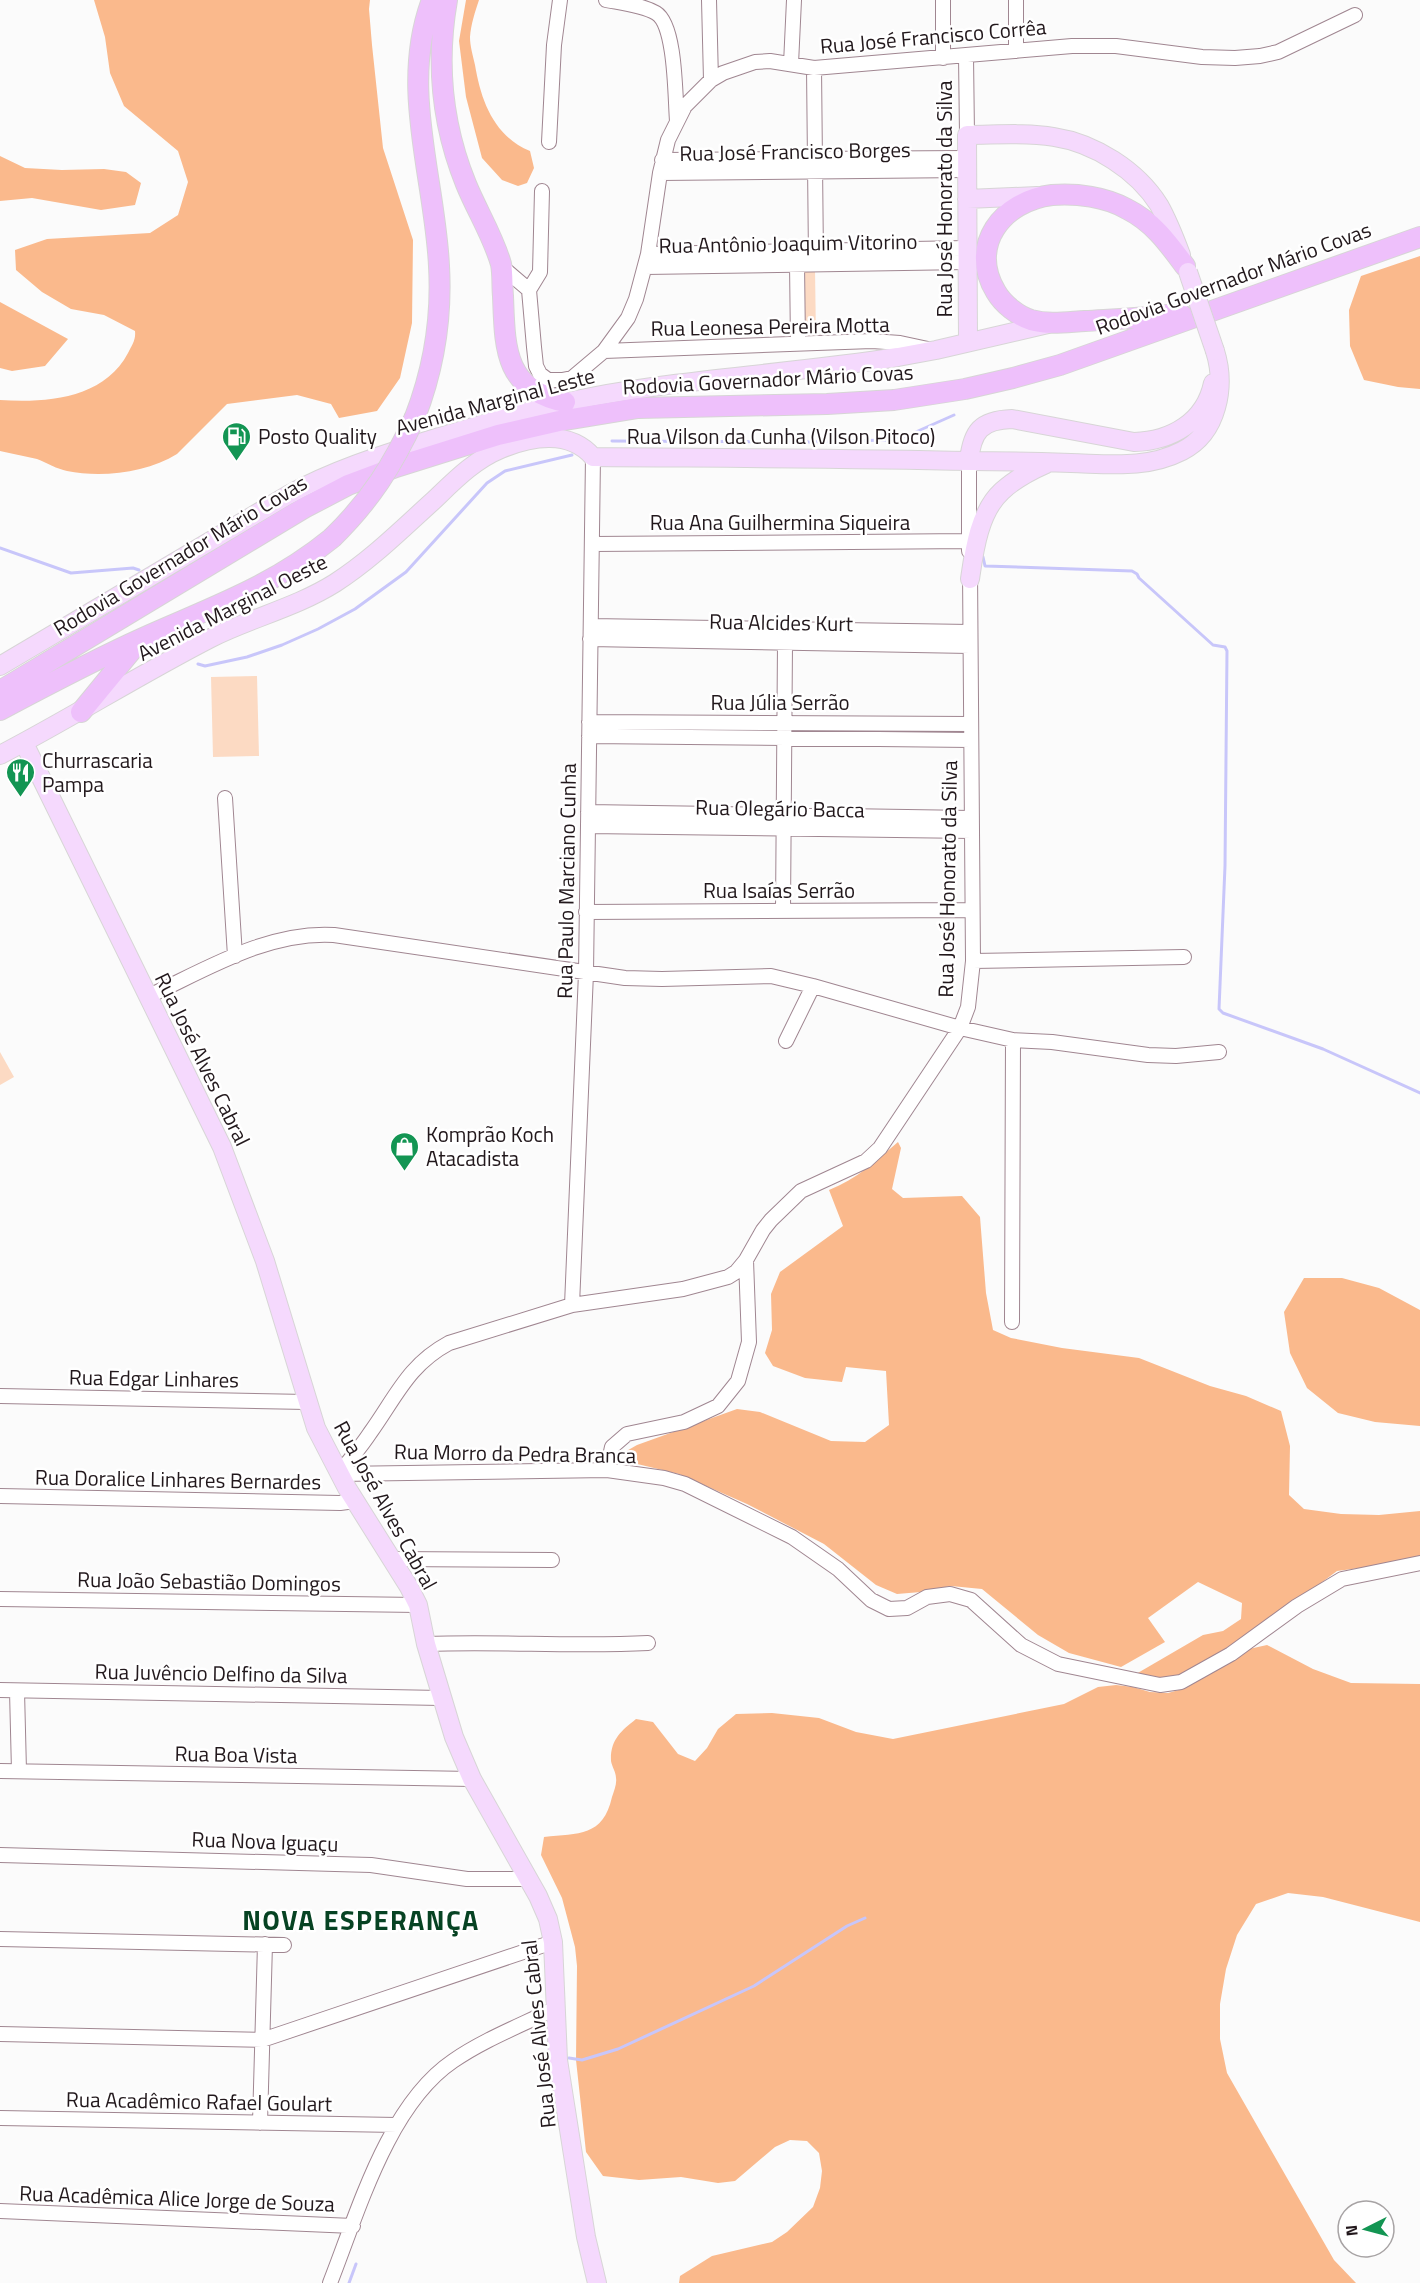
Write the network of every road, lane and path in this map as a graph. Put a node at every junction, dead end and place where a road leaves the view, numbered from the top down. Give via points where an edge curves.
1 (432, 0) edge
2 (447, 0) edge
3 (560, 0) edge
4 (709, 0) edge
5 (794, 0) edge
6 (942, 0) edge
7 (1016, 0) edge
8 (615, 1) edge
9 (1355, 15) dead end
10 (1016, 51) junction
11 (966, 56) junction
12 (943, 58) junction
13 (791, 64) junction
14 (814, 68) junction
15 (711, 80) junction
16 (677, 121) junction
17 (966, 135) junction
18 (549, 142) dead end
19 (967, 164) junction
20 (815, 165) junction
21 (661, 167) junction
22 (542, 191) dead end
23 (1051, 195) junction
24 (967, 199) junction
25 (967, 223) junction
26 (1420, 237) edge
27 (967, 255) junction
28 (816, 257) junction
29 (646, 260) junction
30 (796, 264) junction
31 (502, 267) junction
32 (1186, 269) junction
33 (989, 280) junction
34 (529, 290) junction
35 (1253, 296) junction
36 (1052, 324) junction
37 (968, 342) junction
38 (798, 344) junction
39 (936, 350) junction
40 (604, 351) junction
41 (1216, 355) junction
42 (565, 402) junction
43 (593, 458) junction
44 (969, 460) junction
45 (1049, 462) junction
46 (974, 540) junction
47 (592, 544) junction
48 (970, 579) joint
49 (591, 632) junction
50 (970, 632) junction
51 (780, 638) junction
52 (142, 639) junction
53 (970, 646) junction
54 (0, 666) edge
55 (0, 691) edge
56 (0, 710) edge
57 (81, 712) junction
58 (785, 723) junction
59 (870, 724) junction
60 (971, 724) junction
61 (589, 729) junction
62 (784, 738) junction
63 (870, 739) junction
64 (971, 740) junction
65 (24, 742) junction
66 (0, 755) edge
67 (225, 798) dead end
68 (588, 812) junction
69 (784, 822) junction
70 (971, 824) junction
71 (588, 826) junction
72 (972, 910) junction
73 (783, 911) junction
74 (586, 912) junction
75 (235, 956) junction
76 (1184, 957) dead end
77 (972, 961) junction
78 (585, 974) junction
79 (813, 986) junction
80 (148, 996) junction
81 (960, 1028) junction
82 (1013, 1040) junction
83 (786, 1041) dead end
84 (1219, 1052) dead end
85 (746, 1260) junction
86 (572, 1305) junction
87 (1012, 1322) dead end
88 (0, 1396) edge
89 (307, 1402) junction
90 (607, 1470) junction
91 (339, 1474) junction
92 (0, 1496) edge
93 (355, 1501) junction
94 (392, 1559) junction
95 (552, 1560) dead end
96 (1420, 1563) edge
97 (0, 1599) edge
98 (418, 1605) junction
99 (648, 1643) dead end
100 (426, 1644) junction
101 (0, 1690) edge
102 (17, 1690) junction
103 (441, 1698) junction
104 (0, 1771) edge
105 (19, 1772) junction
106 (472, 1779) junction
107 (0, 1855) edge
108 (528, 1879) junction
109 (0, 1939) edge
110 (553, 1942) junction
111 (265, 1944) junction
112 (285, 1945) dead end
113 (556, 2008) junction
114 (0, 2034) edge
115 (262, 2040) junction
116 (0, 2118) edge
117 (260, 2123) junction
118 (397, 2125) junction
119 (0, 2211) edge
120 (353, 2226) junction
121 (330, 2283) edge
122 (597, 2283) edge

1 - 52 highway, bridge via 422,38 418,96 439,264 439,316 432,366 415,417 380,483 332,538 297,566 268,582
2 - 31 highway via 441,58 443,101 459,166
3 - 18 street
4 - 15 street
5 - 13 street
6 - 12 street
7 - 10 street
8 - 16 street via 657,14 665,22
9 - 10 street, Rua José Francisco Corrêa via 1278,52 1260,56 1202,57 1094,45
10 - 11 street, Rua José Francisco Corrêa
11 - 12 street, Rua José Francisco Corrêa
11 - 17 street, Rua José Honorato da Silva
12 - 14 street, Rua José Francisco Corrêa
13 - 14 street, Rua José Francisco Corrêa
13 - 15 street, Rua José Francisco Corrêa via 755,62
14 - 20 street
15 - 16 street, Rua José Francisco Corrêa
16 - 21 street, Rua José Francisco Corrêa
17 - 19 main road, Rua José Honorato da Silva
17 - 32 main road via 1056,137 1105,155 1145,187 1158,205
19 - 20 street, Rua José Francisco Borges
19 - 24 main road, Rua José Honorato da Silva
20 - 21 street, Rua José Francisco Borges
20 - 28 street
21 - 29 street, Rua José Francisco Corrêa
22 - 34 street, Rua José Francisco Corrêa via 540,272
23 - 24 main road
23 - 32 highway via 1103,199 1127,208 1164,238
23 - 33 highway via 1027,203 999,222 985,248
24 - 25 main road, Rua José Honorato da Silva
25 - 27 main road, Rua José Honorato da Silva
25 - 33 main road
26 - 35 highway, Rodovia Governador Mário Covas
27 - 28 street, Rua Antônio Joaquim Vitorino
27 - 37 main road, Rua José Honorato da Silva
28 - 29 street, Rua Antônio Joaquim Vitorino
28 - 30 street, Rua Antônio Joaquim Vitorino
29 - 30 street, Rua Antônio Joaquim Vitorino
29 - 40 street, Rua José Francisco Corrêa via 628,318
30 - 38 street
31 - 34 street
31 - 42 highway via 505,348 513,367 533,389
32 - 41 main road, bridge
33 - 36 highway via 1012,310 1029,320
34 - 40 street, Rua José Francisco Corrêa via 540,374 548,380 572,378
35 - 36 highway via 1156,317
35 - 55 highway, Rodovia Governador Mário Covas via 1060,365 969,388 894,400 638,408 498,435 425,457 369,476 304,508
36 - 37 main road, Avenida Marginal Leste
37 - 39 main road, Avenida Marginal Leste
38 - 39 street, Rua Leonesa Pereira Motta via 872,341
38 - 40 street, Rua Leonesa Pereira Motta
39 - 42 main road, Avenida Marginal Leste
41 - 44 main road via 1212,389 1201,411 1167,437 1134,442 1012,419 999,420 978,430
41 - 45 main road, Rua Vilson da Cunha (Vilson Pitoco) via 1220,382 1213,420 1186,449 1137,465
42 - 54 main road, Avenida Marginal Leste via 366,460 315,480
43 - 44 main road, Rua Vilson da Cunha (Vilson Pitoco)
43 - 47 street, Rua Paulo Marciano Cunha
43 - 57 main road, Avenida Marginal Oeste via 586,448 558,438 531,441 487,455 335,583 210,639
44 - 45 main road, Rua Vilson da Cunha (Vilson Pitoco)
44 - 46 street via 969,522
45 - 46 main road via 1022,475 999,493
46 - 47 street, Rua Ana Guilhermina Siqueira
46 - 48 main road
47 - 49 street, Rua Paulo Marciano Cunha
48 - 50 street, Rua José Honorato da Silva
49 - 51 street, Rua Alcides Kurt
49 - 61 street, Rua Paulo Marciano Cunha
50 - 51 street, Rua Alcides Kurt
50 - 53 street, Rua José Honorato da Silva
51 - 53 street, Rua Alcides Kurt
51 - 58 street
52 - 56 highway
52 - 57 highway
53 - 60 street, Rua José Honorato da Silva
57 - 65 main road, Avenida Marginal Oeste
58 - 59 street, Rua Júlia Serrão
58 - 61 street, Rua Júlia Serrão
58 - 62 street
59 - 60 street, Rua Júlia Serrão
59 - 63 street
60 - 64 street, Rua José Honorato da Silva
61 - 62 street, Rua Júlia Serrão
61 - 68 street, Rua Paulo Marciano Cunha
62 - 63 street, Rua Júlia Serrão
62 - 69 street
63 - 64 street, Rua Júlia Serrão
64 - 70 street, Rua José Honorato da Silva
65 - 66 main road, Avenida Marginal Oeste
65 - 80 main road, Rua José Alves Cabral
67 - 75 street
68 - 69 street, Rua Olegário Bacca
68 - 71 street, Rua Paulo Marciano Cunha
69 - 70 street, Rua Olegário Bacca
69 - 71 street, Rua Olegário Bacca
69 - 73 street
70 - 72 street, Rua José Honorato da Silva
71 - 74 street, Rua Paulo Marciano Cunha
72 - 73 street, Rua Isaías Serrão
72 - 77 street, Rua José Honorato da Silva
73 - 74 street, Rua Isaías Serrão
74 - 78 street, Rua Paulo Marciano Cunha
75 - 78 street via 289,937 313,934
75 - 80 street
76 - 77 street
77 - 81 street, Rua José Honorato da Silva via 970,995
78 - 79 street via 662,980 763,976
78 - 86 street, Rua Paulo Marciano Cunha
79 - 81 street
79 - 83 street
80 - 89 main road, Rua José Alves Cabral via 222,1147 265,1261
81 - 82 street
81 - 85 street, Rua José Honorato da Silva via 880,1148 866,1161 801,1191 763,1230
82 - 84 street via 1148,1055
82 - 87 street
85 - 86 street, Rua José Honorato da Silva via 736,1272 715,1282
85 - 90 street via 749,1342 738,1381 718,1406 684,1422 627,1434 612,1447
86 - 91 street, Rua José Honorato da Silva via 449,1343 432,1352 410,1373
88 - 89 street, Rua Edgar Linhares
89 - 91 main road, Rua José Alves Cabral
90 - 91 street, Rua Morro da Pedra Branca
90 - 96 street, Rua Morro da Pedra Branca via 685,1484 792,1537 838,1569 871,1600 889,1609 907,1608 927,1597 950,1594 971,1600 1021,1645 1058,1664 1160,1685 1181,1682 1231,1654 1342,1579
91 - 93 main road, Rua José Alves Cabral
92 - 93 street, Rua Doralice Linhares Bernardes
93 - 94 main road, Rua José Alves Cabral
94 - 95 street
94 - 98 main road, Rua José Alves Cabral
97 - 98 street, Rua João Sebastião Domingos
98 - 100 main road, Rua José Alves Cabral
99 - 100 street
100 - 103 main road, Rua José Alves Cabral
101 - 102 street, Rua Juvêncio Delfino da Silva
102 - 103 street, Rua Juvêncio Delfino da Silva
102 - 105 street
103 - 106 main road, Rua José Alves Cabral
104 - 105 street, Rua Boa Vista
105 - 106 street, Rua Boa Vista
106 - 108 main road, Rua José Alves Cabral
107 - 108 street, Rua Nova Iguaçu via 371,1865 467,1879
108 - 110 main road, Rua José Alves Cabral via 548,1919
109 - 111 street
110 - 113 main road, Rua José Alves Cabral
110 - 115 street
111 - 112 street
111 - 115 street
113 - 118 street via 452,2062 423,2090
113 - 122 main road, Rua José Alves Cabral via 558,2060 585,2237
114 - 115 street
115 - 117 street
116 - 117 street, Rua Acadêmico Rafael Goulart
117 - 118 street, Rua Acadêmico Rafael Goulart
118 - 120 street
119 - 120 street, Rua Acadêmica Alice Jorge de Souza
120 - 121 street

